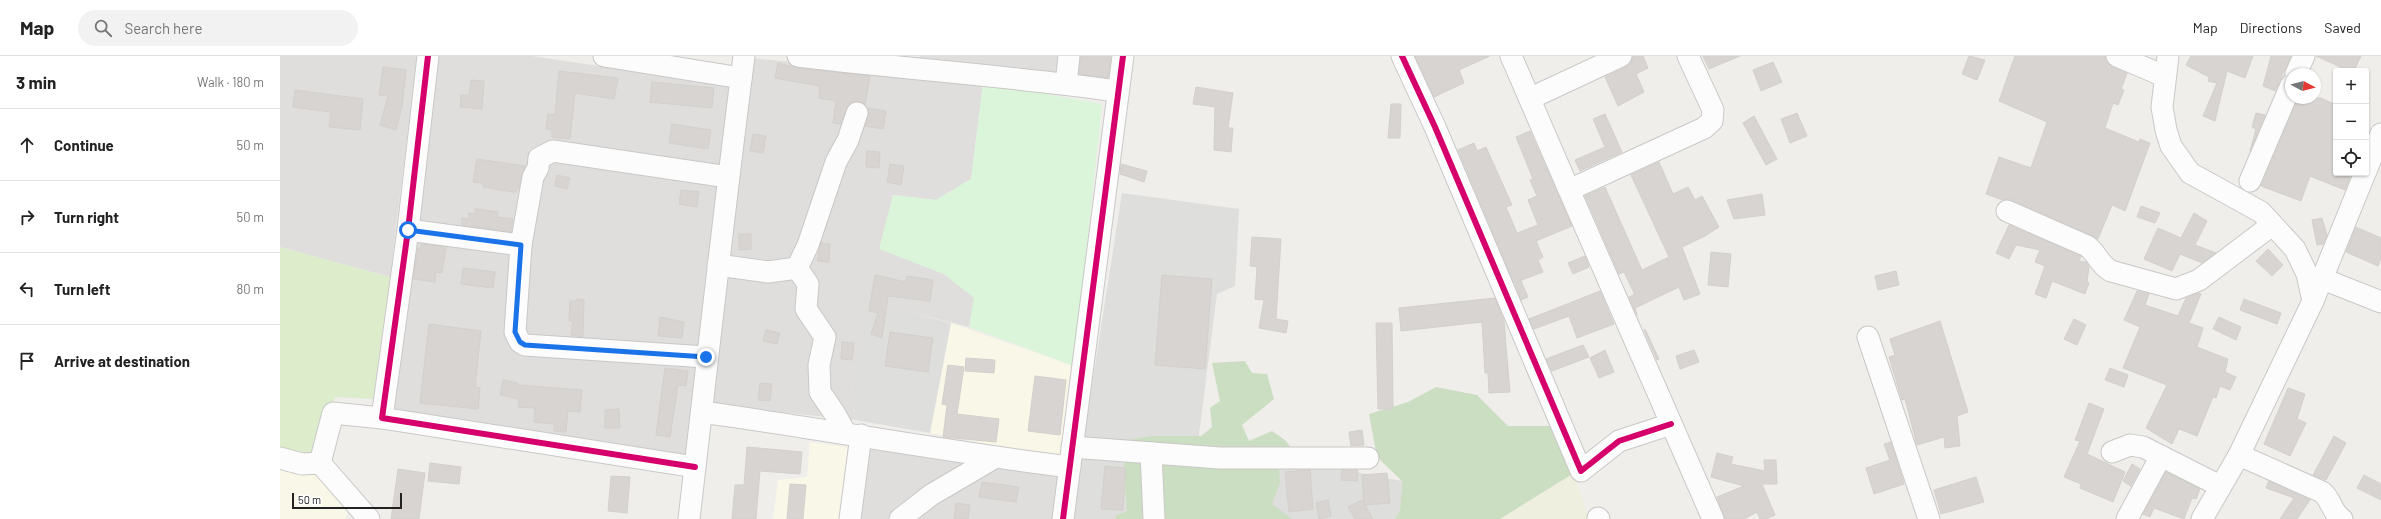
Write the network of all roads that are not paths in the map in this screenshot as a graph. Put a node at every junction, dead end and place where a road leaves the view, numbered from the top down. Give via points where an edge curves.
1 (428, 56) edge
2 (604, 56) edge
3 (744, 56) edge
4 (798, 56) edge
5 (1068, 56) edge
6 (1123, 56) edge
7 (1402, 56) edge
8 (1511, 56) edge
9 (1621, 56) edge
10 (1688, 56) edge
11 (2117, 56) edge
12 (2168, 56) edge
13 (2304, 56) edge
14 (910, 63) edge
15 (2299, 68) edge
16 (2164, 76) junction
17 (741, 78) junction
18 (1066, 84) junction
19 (1117, 91) junction
20 (1531, 98) junction
21 (2285, 99) edge
22 (857, 113) dead end
23 (2381, 134) edge
24 (2369, 164) edge
25 (2364, 176) edge
26 (728, 177) junction
27 (2250, 181) dead end
28 (1569, 190) junction
29 (2007, 211) dead end
30 (2272, 225) junction
31 (408, 230) junction
32 (521, 245) junction
33 (718, 265) junction
34 (796, 268) junction
35 (2322, 279) junction
36 (2313, 302) junction
37 (2381, 302) edge
38 (1868, 337) dead end
39 (706, 357) junction
40 (702, 412) junction
41 (382, 418) junction
42 (1672, 424) junction
43 (853, 434) junction
44 (2112, 452) dead end
45 (1151, 453) junction
46 (2239, 455) junction
47 (2161, 456) junction
48 (1071, 457) junction
49 (280, 458) edge
50 (994, 458) junction
51 (1368, 458) dead end
52 (320, 463) junction
53 (695, 467) junction
54 (2220, 486) junction
55 (369, 519) edge
56 (689, 519) edge
57 (850, 519) edge
58 (900, 519) edge
59 (1063, 519) edge
60 (1154, 519) edge
61 (1713, 519) edge
62 (1929, 519) edge
63 (2127, 519) edge
64 (2202, 519) edge
65 (2342, 519) edge

1 - 31 street
2 - 17 street
3 - 17 street
4 - 14 street
5 - 18 street
6 - 19 street
7 - 42 street via 1435,127 1581,471 1619,441
8 - 20 street
9 - 20 street
10 - 28 street via 1713,110 1712,121 1704,128
11 - 16 street
12 - 16 street
13 - 15 street
14 - 18 street
16 - 30 street via 2162,107 2166,130 2172,146 2190,173 2261,212
17 - 26 street
18 - 19 street
19 - 48 street
20 - 28 street
21 - 27 street
22 - 34 street via 848,140 836,162 808,245
23 - 24 street
25 - 35 street
26 - 32 street via 553,151 539,158 538,168 533,177
26 - 33 street
28 - 42 street
29 - 30 street via 2087,246 2098,255 2104,268 2176,289 2199,280
30 - 36 street via 2295,249 2307,274
31 - 32 street
31 - 41 street
32 - 39 street via 515,332 520,342 525,345
33 - 34 street via 768,272
33 - 39 street
34 - 43 street via 808,284 806,309 825,337 819,365 820,392
35 - 36 street
35 - 37 street
36 - 46 street
38 - 62 street
39 - 40 street
40 - 43 street
40 - 53 street
41 - 52 street via 333,413
41 - 53 street
42 - 61 street
43 - 50 street
43 - 57 street
44 - 47 street via 2130,445 2143,447
45 - 48 street
45 - 51 street via 1220,458
45 - 60 street
46 - 54 street
46 - 65 street via 2322,492 2329,497 2336,515
47 - 54 street
47 - 63 street
48 - 50 street
48 - 59 street
49 - 52 street via 302,464
50 - 58 street via 931,495
52 - 55 street
53 - 56 street
54 - 64 street

